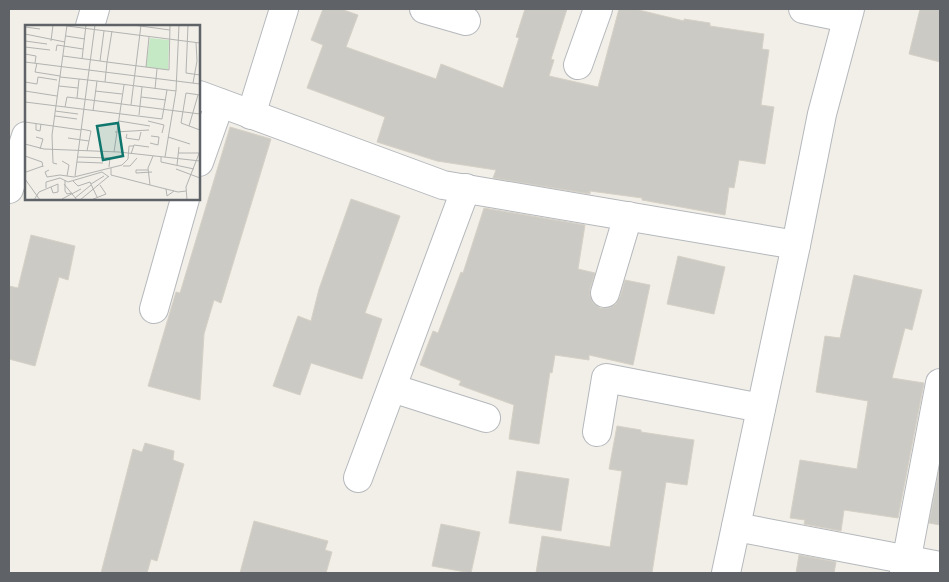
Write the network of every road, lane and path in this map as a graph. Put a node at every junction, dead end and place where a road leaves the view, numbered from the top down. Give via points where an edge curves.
1 (95, 9) edge
2 (284, 9) edge
3 (424, 9) edge
4 (598, 9) edge
5 (803, 9) edge
6 (848, 13) edge
7 (466, 22) dead end
8 (90, 25) edge
9 (578, 65) dead end
10 (209, 99) edge
11 (251, 115) junction
12 (25, 139) edge
13 (200, 156) edge
14 (9, 188) edge
15 (466, 188) junction
16 (185, 200) edge
17 (628, 216) junction
18 (796, 245) junction
19 (605, 293) dead end
20 (154, 309) dead end
21 (940, 383) edge
22 (392, 388) junction
23 (761, 408) junction
24 (486, 418) dead end
25 (597, 432) dead end
26 (358, 478) dead end
27 (736, 527) junction
28 (940, 566) edge
29 (905, 567) edge
30 (726, 573) edge

1 - 8 street
2 - 11 street
3 - 7 street
4 - 9 street
5 - 6 street
6 - 18 street via 822,114
10 - 11 street
10 - 13 street
11 - 15 street via 444,185
12 - 14 street
15 - 17 street
15 - 22 street
16 - 20 street
17 - 18 street
17 - 19 street
18 - 23 street
21 - 29 street
22 - 24 street
22 - 26 street
23 - 25 street via 606,378
23 - 27 street
27 - 29 street
27 - 30 street
28 - 29 street

